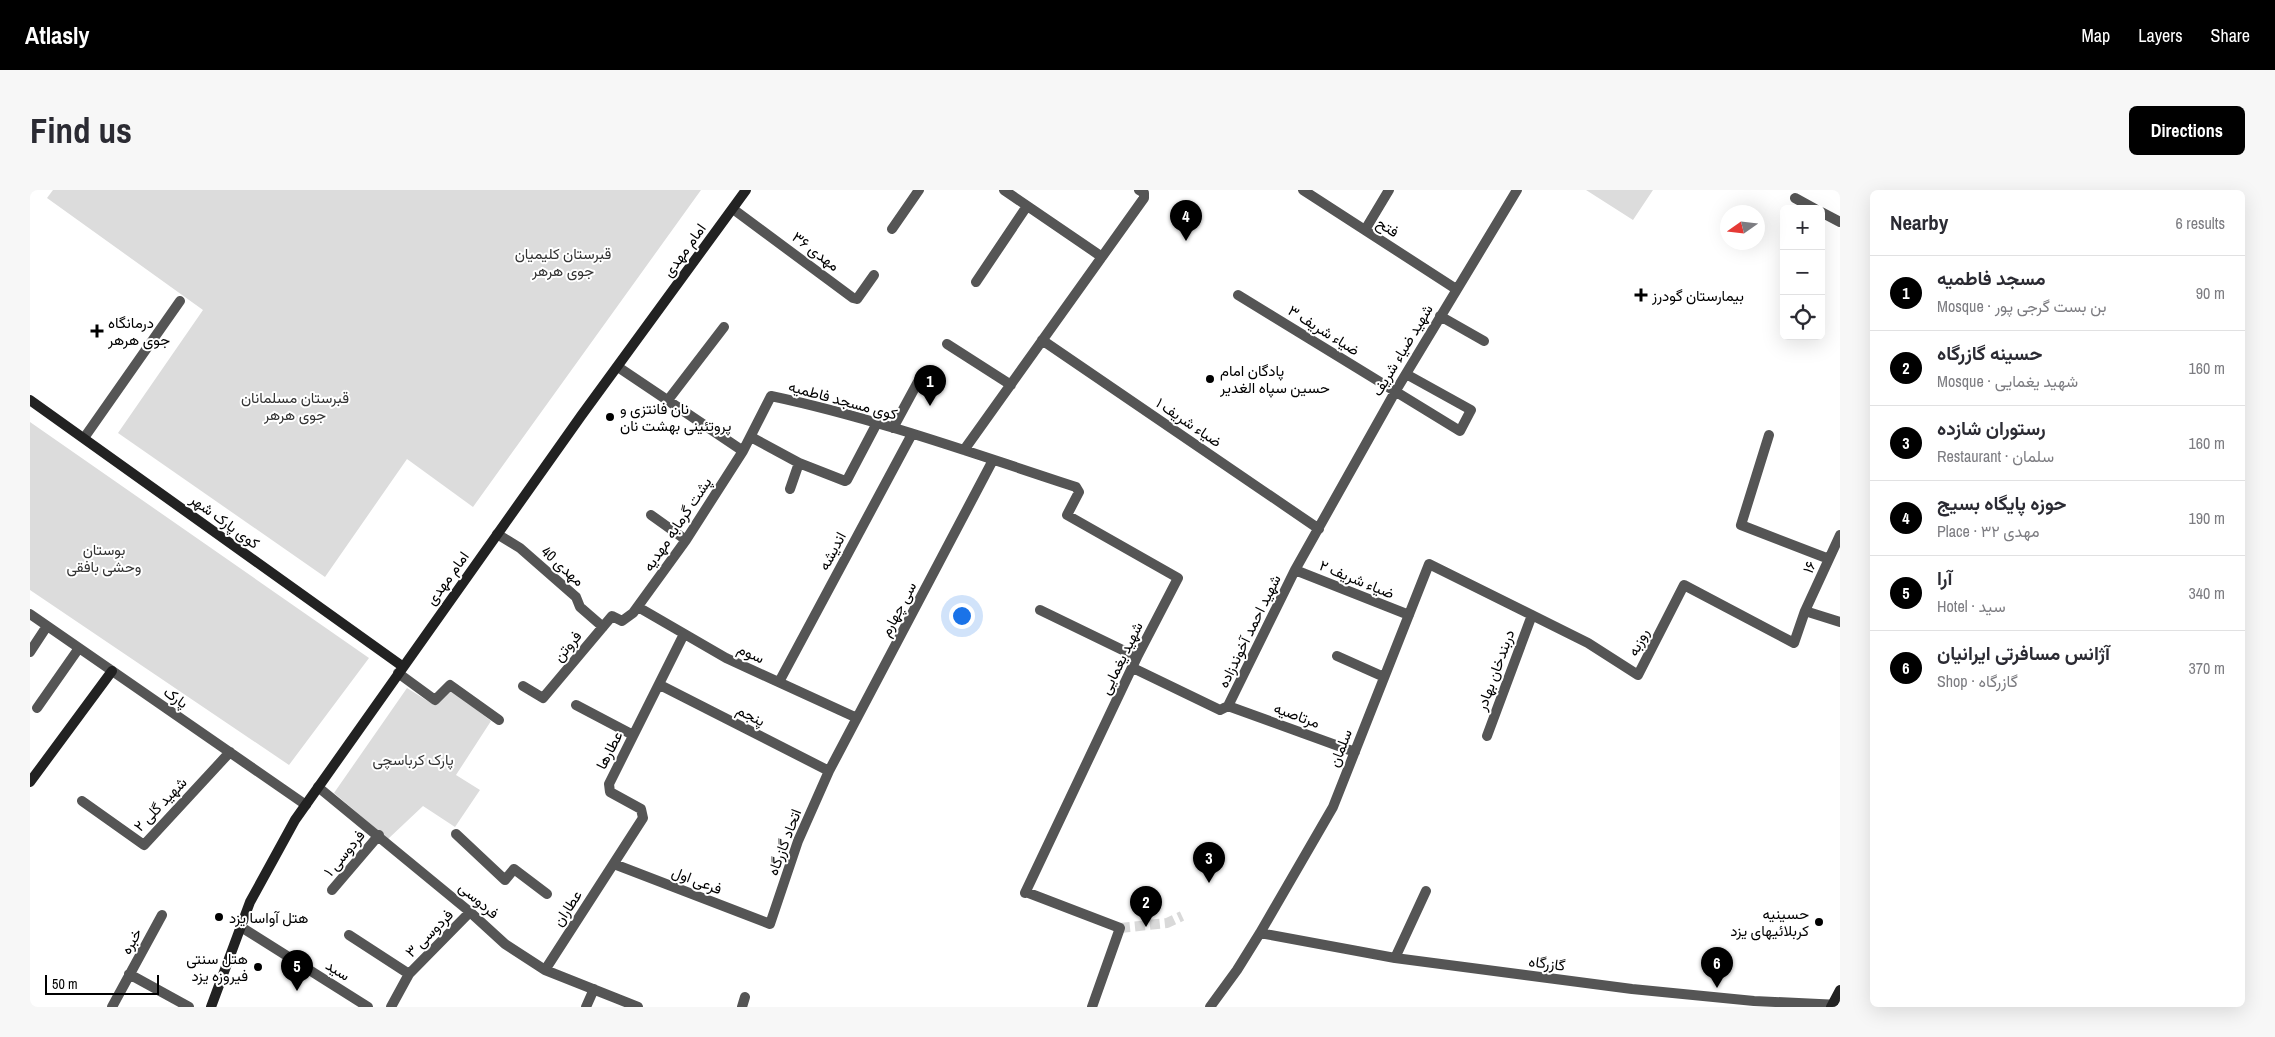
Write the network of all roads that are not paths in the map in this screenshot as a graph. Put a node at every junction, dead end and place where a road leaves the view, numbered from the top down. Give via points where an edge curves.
1 (746, 190) edge
2 (919, 190) edge
3 (1004, 190) edge
4 (1304, 190) edge
5 (1389, 190) edge
6 (1517, 190) edge
7 (1142, 194) edge
8 (1795, 198) dead end
9 (1808, 205) edge
10 (1027, 206) junction
11 (733, 209) junction
12 (1825, 214) edge
13 (1839, 219) edge
14 (892, 229) dead end
15 (1365, 230) junction
16 (1102, 257) junction
17 (874, 275) dead end
18 (976, 282) dead end
19 (1456, 289) junction
20 (1238, 295) dead end
21 (180, 301) dead end
22 (1440, 316) junction
23 (724, 327) dead end
24 (1042, 340) junction
25 (1484, 340) dead end
26 (947, 344) dead end
27 (618, 366) junction
28 (1406, 374) junction
29 (919, 380) dead end
30 (1010, 385) junction
31 (1394, 392) junction
32 (30, 400) edge
33 (668, 400) junction
34 (877, 423) junction
35 (893, 428) junction
36 (912, 434) junction
37 (1769, 435) dead end
38 (751, 437) junction
39 (84, 438) junction
40 (964, 450) junction
41 (743, 451) junction
42 (994, 460) junction
43 (799, 463) junction
44 (790, 489) dead end
45 (1079, 492) joint
46 (651, 515) dead end
47 (1319, 529) junction
48 (497, 534) junction
49 (1840, 535) edge
50 (686, 540) junction
51 (1829, 559) junction
52 (1429, 564) joint
53 (1295, 570) junction
54 (636, 610) junction
55 (1040, 610) dead end
56 (1805, 611) junction
57 (30, 614) edge
58 (1408, 615) junction
59 (1532, 615) junction
60 (1840, 622) edge
61 (47, 626) junction
62 (603, 627) junction
63 (684, 634) junction
64 (79, 648) junction
65 (30, 652) edge
66 (1337, 656) dead end
67 (1137, 657) junction
68 (1133, 668) junction
69 (400, 669) junction
70 (112, 671) junction
71 (1384, 677) junction
72 (779, 682) junction
73 (660, 685) junction
74 (523, 686) dead end
75 (576, 706) dead end
76 (1228, 706) junction
77 (37, 708) dead end
78 (857, 718) junction
79 (499, 720) dead end
80 (633, 735) junction
81 (1487, 736) dead end
82 (230, 752) junction
83 (1355, 752) junction
84 (829, 771) junction
85 (30, 782) edge
86 (318, 787) junction
87 (82, 801) dead end
88 (306, 804) junction
89 (456, 834) dead end
90 (379, 835) junction
91 (614, 864) junction
92 (332, 890) dead end
93 (1426, 891) dead end
94 (547, 894) dead end
95 (470, 912) junction
96 (162, 915) dead end
97 (770, 924) joint
98 (241, 927) junction
99 (1260, 933) junction
100 (349, 935) dead end
101 (1395, 958) junction
102 (545, 970) junction
103 (130, 974) junction
104 (409, 974) junction
105 (594, 989) junction
106 (1840, 990) edge
107 (746, 996) dead end
108 (1834, 1006) edge
109 (112, 1007) edge
110 (189, 1007) edge
111 (211, 1007) edge
112 (368, 1007) edge
113 (391, 1007) edge
114 (586, 1007) edge
115 (638, 1007) edge
116 (742, 1007) edge
117 (1092, 1007) edge
118 (1210, 1007) edge

1 - 11 main road, امام مهدی
2 - 14 street
3 - 10 street
4 - 15 street, فتح
5 - 15 street
6 - 19 street, شهید ضیاء شریف
7 - 16 street
8 - 9 street
10 - 16 street
10 - 18 street
11 - 17 street, مهدی ۳۶ via 854,298 857,299
11 - 27 main road, امام مهدی
12 - 13 street
15 - 19 street, فتح
16 - 24 street
19 - 22 street, شهید ضیاء شریف
20 - 31 street, ضیاء شریف ۳
21 - 39 street
22 - 25 street
22 - 28 street, شهید ضیاء شریف
23 - 33 street
24 - 30 street
24 - 47 street, ضیاء شریف ۱
26 - 30 street
27 - 33 street
27 - 48 main road, امام مهدی
28 - 31 street, شهید ضیاء شریف
28 - 31 street, ضیاء شریف ۳ via 1471,410 1460,431
29 - 35 street
30 - 40 street
31 - 47 street, شهید ضیاء شریف
32 - 39 main road, کوی پارک شهر
33 - 41 street
34 - 35 street, کوی مسجد فاطمیه
34 - 38 street, کوی مسجد فاطمیه via 771,396
34 - 43 street via 847,480 842,481
35 - 36 street, کوی مسجد فاطمیه
36 - 40 street, کوی مسجد فاطمیه
36 - 72 street, اندیشه
37 - 51 street via 1740,526
38 - 41 street, کوی مسجد فاطمیه
38 - 43 street
39 - 69 main road, کوی پارک شهر
40 - 42 street, کوی مسجد فاطمیه
41 - 50 street, پشت گرمابه مهدیه
42 - 45 street, کوی مسجد فاطمیه via 1076,487
42 - 78 street, سی چهارم
43 - 44 street
45 - 67 street, شهید یغمایی via 1067,515 1178,578
46 - 50 street
47 - 53 street, شهید احمد آخوندزاده
48 - 62 street, مهدی 40 via 520,548 576,597 580,607
48 - 69 main road, امام مهدی
49 - 51 street, ۱۶
50 - 54 street, پشت گرمابه مهدیه
51 - 56 street, ۱۶
52 - 58 street, سلمان
52 - 59 street, روزبه
53 - 58 street, ضیاء شریف ۲
53 - 76 street, شهید احمد آخوندزاده
54 - 62 street, فروتن via 622,622 612,616
54 - 63 street, سوم
55 - 67 street
56 - 59 street, روزبه via 1794,643 1684,585 1638,675 1588,643
56 - 60 street
57 - 61 street, پارک
58 - 71 street, سلمان
59 - 81 street, دربندخان بهادر
61 - 64 street, پارک
61 - 65 street
62 - 74 street, فروتن via 543,698
63 - 72 street, سوم
63 - 73 street, عطارها
64 - 70 street, پارک
64 - 77 street
66 - 71 street
67 - 68 street, شهید یغمایی
68 - 76 street, شهید احمد آخوندزاده via 1220,710
68 - 117 street, شهید یغمایی via 1025,892 1120,928
69 - 79 street via 436,700 450,685
69 - 86 main road, امام مهدی
70 - 82 street, پارک
70 - 85 main road
71 - 83 street, سلمان
72 - 78 street, سوم
73 - 80 street, عطارها
73 - 84 street, پنجم
75 - 80 street
76 - 83 street, مرتاصیه
78 - 84 street, سی چهارم
80 - 91 street, عطارها via 609,789 641,809 643,818
82 - 87 street, شهید گلی ۲ via 144,845
82 - 88 street, پارک
83 - 99 street, سلمان via 1333,807
84 - 97 street, اتحاد گازرگاه via 798,841
86 - 88 main road, امام مهدی
86 - 90 street, فردوسی
88 - 98 main road, امام مهدی via 254,895
89 - 94 street via 505,880 514,869
90 - 92 street, فردوسی ۱
90 - 95 street, فردوسی
91 - 97 street, فرعی اول
91 - 102 street, عطاران
93 - 101 street
95 - 102 street, فردوسی via 505,944
95 - 104 street, فردوسی ۳
96 - 103 street, خبره
98 - 111 main road, امام مهدی
98 - 112 street, سید
99 - 101 street, گازرگاه
99 - 118 street, سلمان
100 - 104 street
101 - 108 street, گازرگاه via 1632,989
102 - 105 street, فردوسی
103 - 109 street, خبره
103 - 110 street
104 - 113 street
105 - 114 street
105 - 115 street, فردوسی
106 - 108 main road
107 - 116 street

